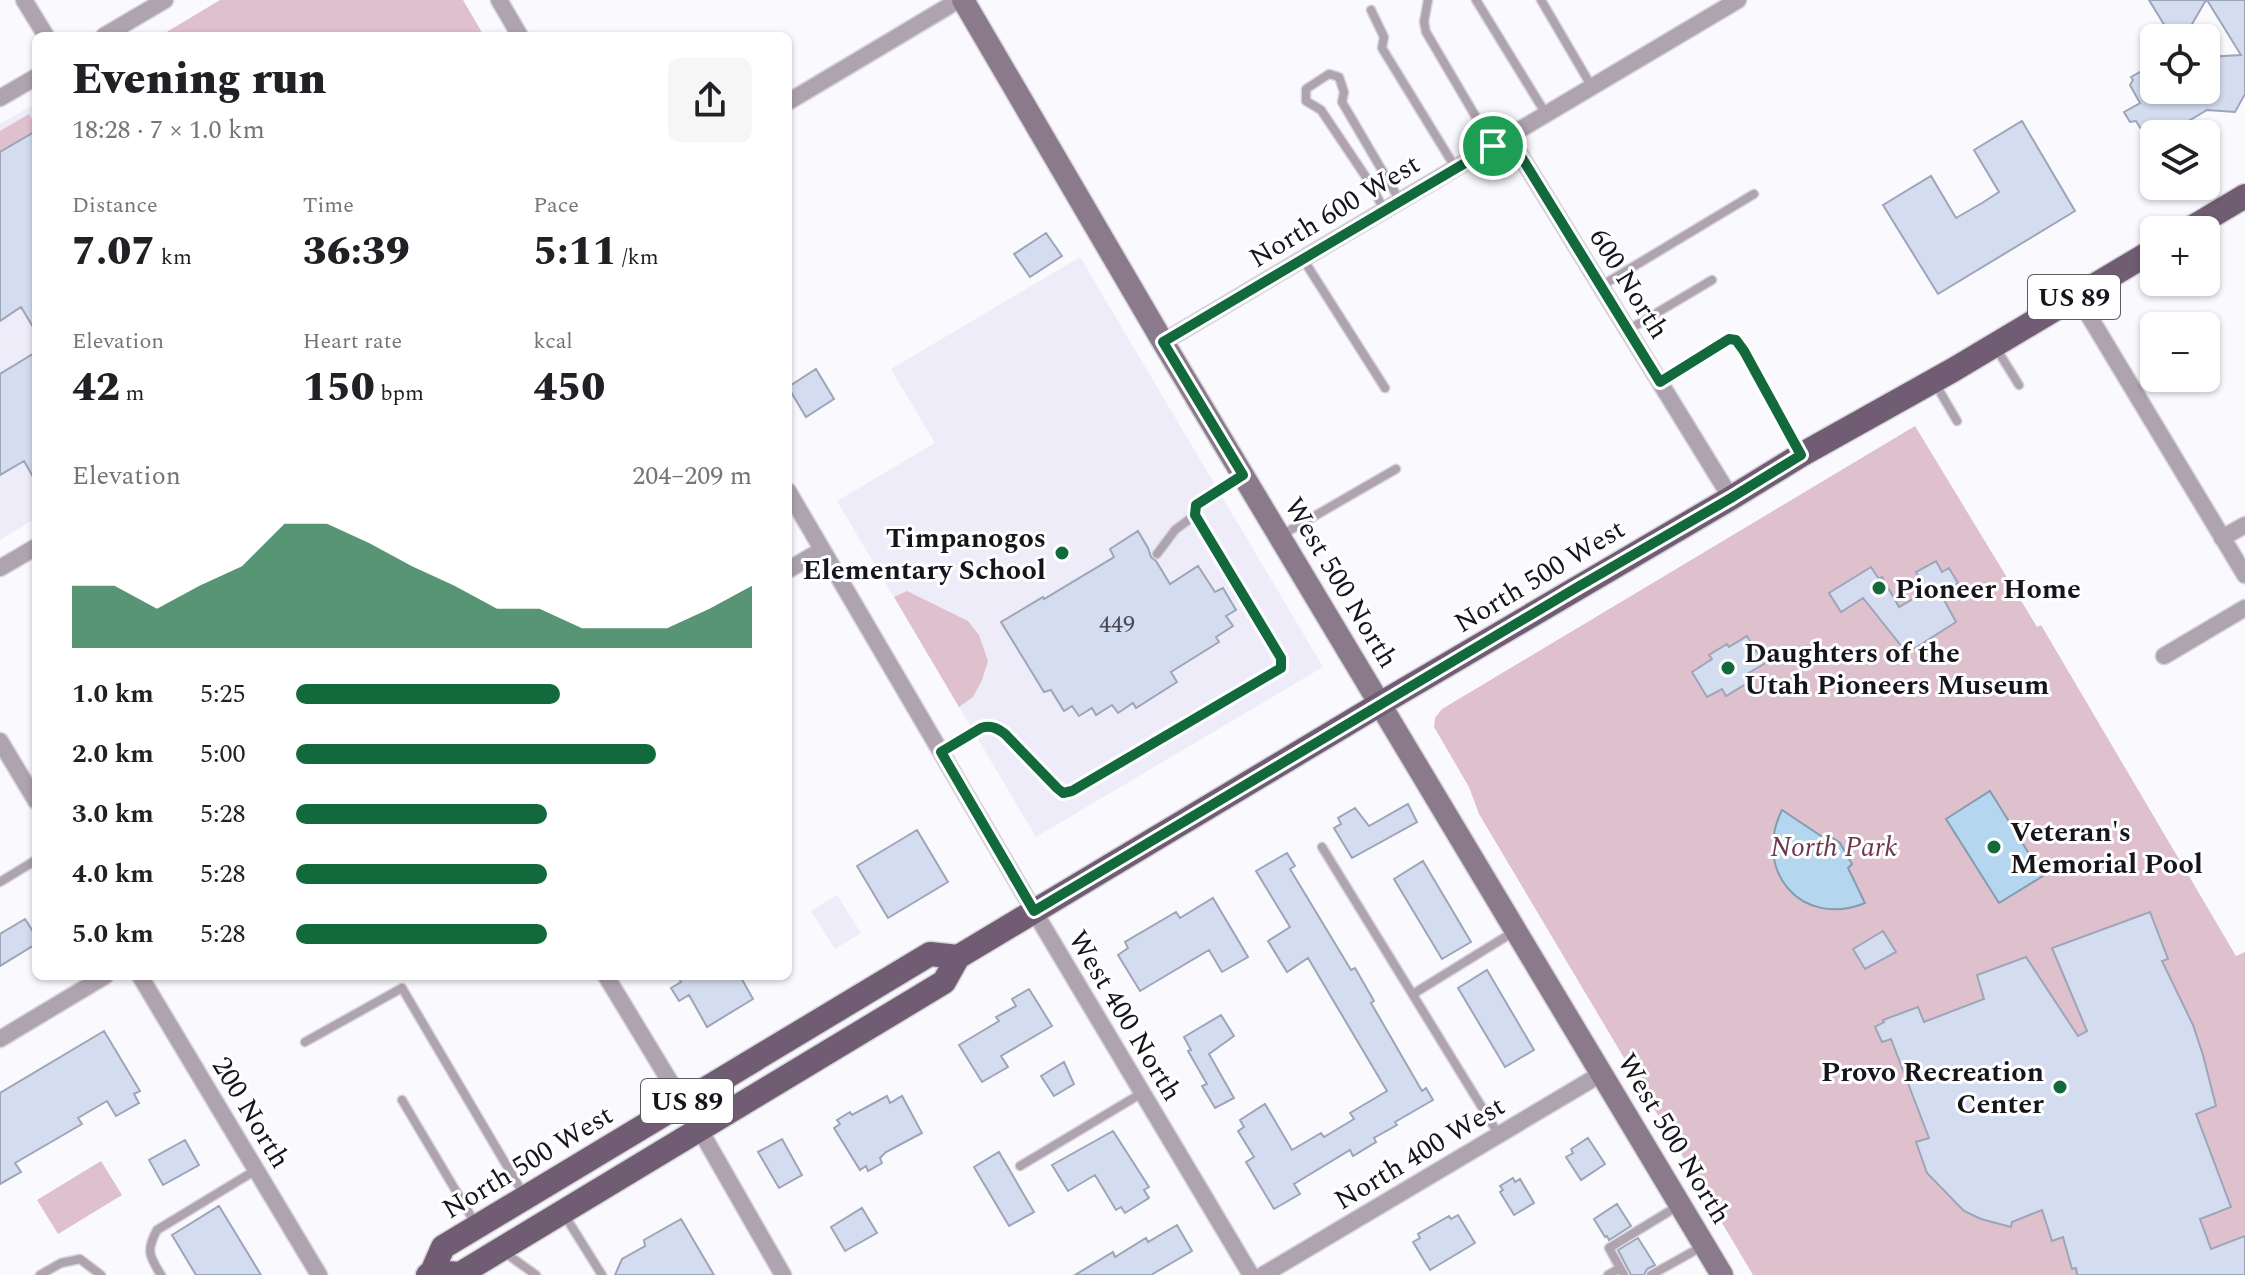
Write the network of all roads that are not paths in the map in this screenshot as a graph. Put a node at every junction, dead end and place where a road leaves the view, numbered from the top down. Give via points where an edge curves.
1 (24, 0) edge
2 (165, 0) edge
3 (499, 0) edge
4 (961, 0) edge
5 (1428, 0) edge
6 (1476, 0) edge
7 (1541, 0) edge
8 (1731, 2) edge
9 (1371, 10) dead end
10 (44, 32) edge
11 (111, 32) edge
12 (518, 32) edge
13 (32, 79) edge
14 (1592, 87) junction
15 (0, 98) edge
16 (792, 100) edge
17 (1546, 115) junction
18 (1509, 137) junction
19 (1493, 146) junction
20 (1456, 168) junction
21 (1754, 194) dead end
22 (2245, 196) edge
23 (1400, 202) junction
24 (1385, 211) junction
25 (2211, 216) edge
26 (2140, 258) edge
27 (1303, 259) junction
28 (1712, 280) dead end
29 (1601, 286) junction
30 (2077, 296) junction
31 (1628, 330) junction
32 (1163, 342) junction
33 (1995, 345) junction
34 (1934, 381) junction
35 (1660, 382) junction
36 (2019, 385) dead end
37 (1385, 388) dead end
38 (1957, 421) dead end
39 (1801, 455) junction
40 (1396, 469) dead end
41 (1243, 475) junction
42 (792, 498) edge
43 (1731, 498) junction
44 (1195, 515) junction
45 (2245, 525) edge
46 (1279, 536) junction
47 (2222, 538) junction
48 (32, 549) edge
49 (822, 550) junction
50 (1157, 554) dead end
51 (0, 568) edge
52 (792, 568) edge
53 (2245, 575) edge
54 (2245, 608) edge
55 (2164, 656) dead end
56 (1380, 704) junction
57 (0, 741) edge
58 (941, 752) junction
59 (5, 762) edge
60 (32, 791) edge
61 (1322, 847) dead end
62 (32, 862) edge
63 (0, 882) edge
64 (1034, 911) junction
65 (1515, 930) junction
66 (958, 957) junction
67 (98, 980) edge
68 (142, 980) edge
69 (608, 980) edge
70 (1413, 994) junction
71 (0, 1039) edge
72 (305, 1042) dead end
73 (1601, 1074) junction
74 (1142, 1093) junction
75 (402, 1100) dead end
76 (683, 1103) junction
77 (700, 1130) junction
78 (1499, 1135) junction
79 (1020, 1166) dead end
80 (256, 1170) junction
81 (525, 1198) junction
82 (1680, 1205) junction
83 (562, 1212) junction
84 (477, 1227) junction
85 (1704, 1245) junction
86 (500, 1250) junction
87 (1622, 1272) edge
88 (430, 1274) edge
89 (40, 1275) edge
90 (101, 1275) edge
91 (161, 1275) edge
92 (319, 1275) edge
93 (536, 1275) edge
94 (602, 1275) edge
95 (783, 1275) edge
96 (1251, 1275) edge
97 (1263, 1275) edge
98 (1608, 1275) edge
99 (1651, 1275) edge
100 (1722, 1275) edge

1 - 10 street
2 - 11 street
3 - 12 street
4 - 16 street
4 - 32 street, West 500 North
5 - 19 lane via 1426,32
6 - 17 lane
7 - 14 lane
8 - 14 street, North 600 West
9 - 20 lane via 1384,37 1382,48
13 - 15 street
14 - 17 street, North 600 West
17 - 18 street, North 600 West
18 - 19 street, North 600 West
18 - 29 street, 600 North
19 - 20 street, North 600 West
20 - 23 street, North 600 West
21 - 29 lane
22 - 25 main road
23 - 24 street, North 600 West
23 - 24 lane via 1342,102 1339,77 1329,74 1306,89 1306,101 1321,110
24 - 27 street, North 600 West
26 - 30 main road, North 500 West / US 89
27 - 32 street, North 600 West
27 - 37 lane
28 - 31 lane
29 - 31 street, 600 North
30 - 33 main road, North 500 West / US 89
30 - 47 street
31 - 35 street, 600 North
32 - 41 street, West 500 North
33 - 34 main road, North 500 West / US 89
33 - 36 lane
34 - 38 lane
34 - 39 main road, North 500 West / US 89
35 - 39 lane via 1729,339 1736,340
35 - 43 street, 600 North
39 - 43 main road, North 500 West / US 89
40 - 46 lane
41 - 44 lane via 1196,505
41 - 46 street, West 500 North
42 - 49 street, West 400 North
43 - 56 main road, North 500 West / US 89
44 - 50 lane
44 - 58 lane via 1281,658 1281,668 1072,791 1057,788 997,728 981,728
45 - 47 street
46 - 56 street, West 500 North
47 - 53 street
48 - 51 street
49 - 52 street
49 - 58 street, West 400 North
54 - 55 street
56 - 64 main road, North 500 West / US 89
56 - 65 street, West 500 North
57 - 59 street
58 - 64 street, West 400 North
59 - 60 street via 26,776
61 - 70 lane
62 - 63 lane
64 - 66 main road, North 500 West / US 89
64 - 74 street, West 400 North
65 - 70 lane
65 - 73 street, West 500 North
66 - 76 main road, North 500 West / US 89 via 930,954
66 - 77 main road, North 500 West / US 89 via 944,982
67 - 71 street
68 - 80 street, 200 North
69 - 76 street
70 - 78 lane
72 - 81 lane via 402,988
73 - 78 street, North 400 West
73 - 82 street, West 500 North
74 - 79 lane
74 - 96 street, West 400 North
75 - 84 lane
76 - 81 main road, North 500 West / US 89
77 - 83 main road, North 500 West / US 89
77 - 95 street
78 - 97 street, North 400 West
80 - 91 lane via 157,1230 149,1245
80 - 92 street, 200 North
81 - 84 main road, North 500 West / US 89
82 - 85 street, West 500 North
82 - 87 lane via 1609,1248
83 - 86 main road, North 500 West / US 89
83 - 94 lane
84 - 88 main road, North 500 West / US 89 via 443,1247
85 - 99 lane
85 - 100 street, West 500 North
86 - 88 main road, North 500 West / US 89 via 460,1274
86 - 93 lane
87 - 98 lane
89 - 90 lane via 80,1259

